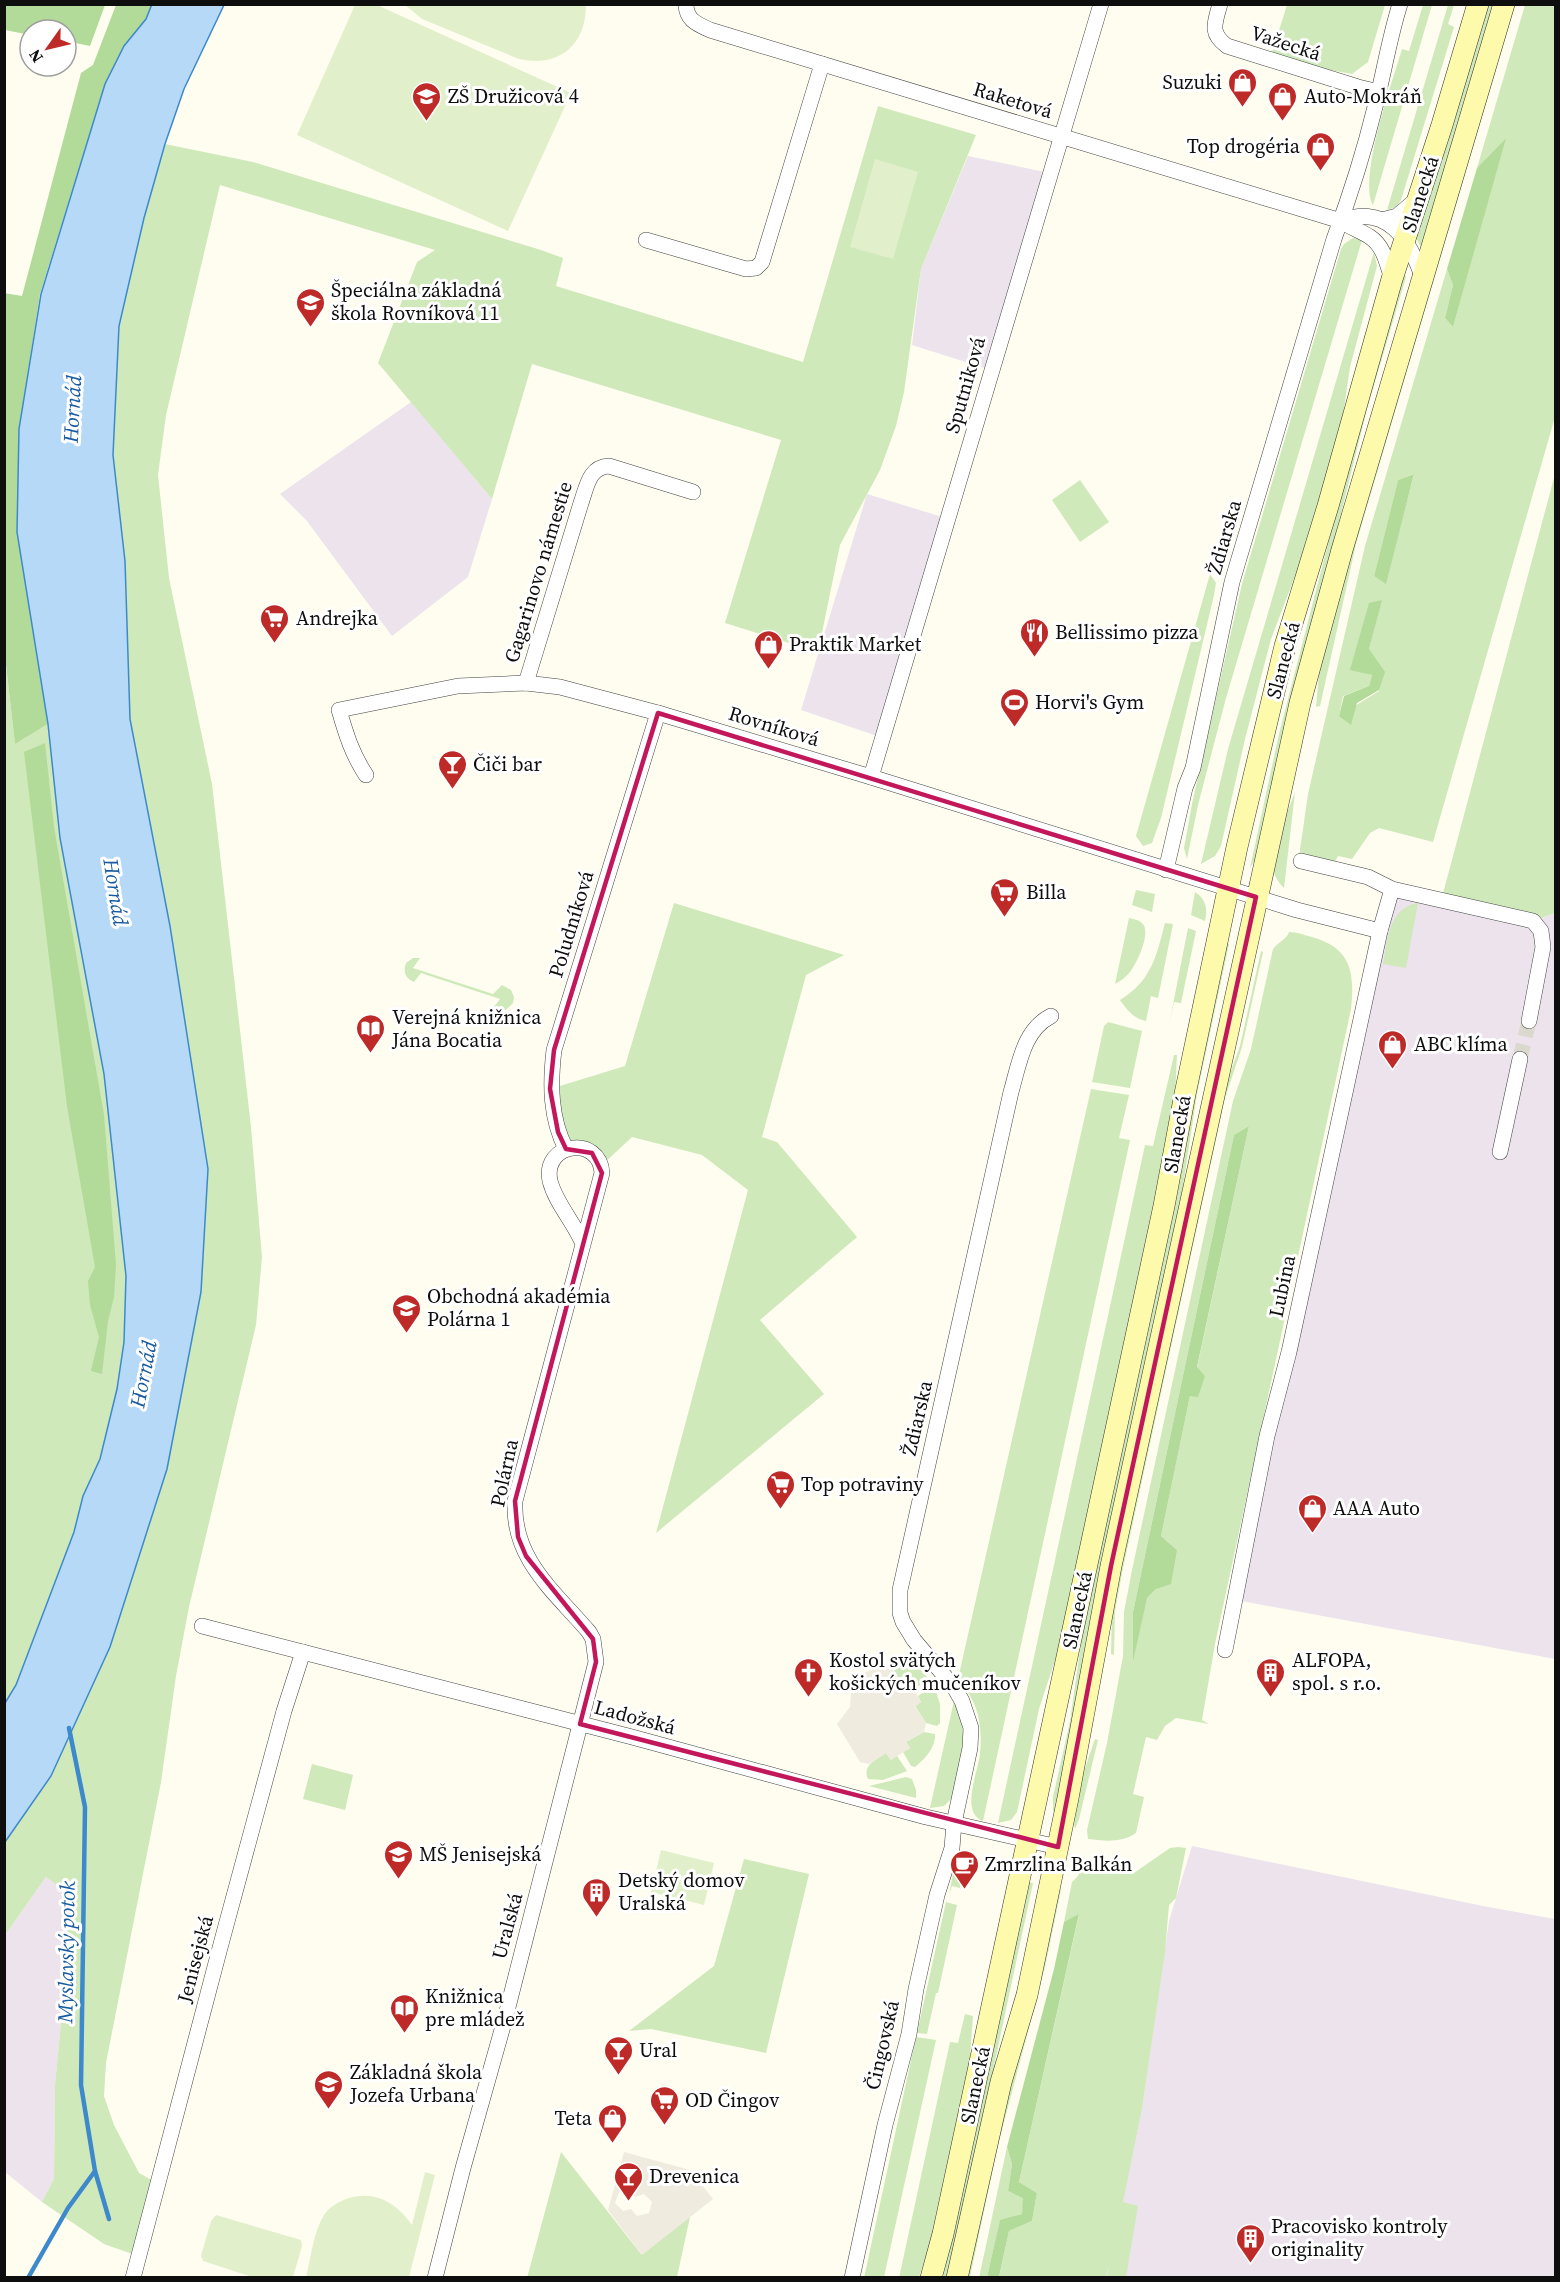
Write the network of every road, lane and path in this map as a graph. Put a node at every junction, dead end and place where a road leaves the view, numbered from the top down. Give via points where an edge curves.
1 (686, 4) edge
2 (1101, 4) edge
3 (1220, 4) edge
4 (1400, 4) edge
5 (1478, 4) edge
6 (1504, 4) edge
7 (822, 64) junction
8 (1378, 92) junction
9 (1061, 137) junction
10 (1353, 186) junction
11 (1419, 197) junction
12 (1375, 217) junction
13 (1341, 221) junction
14 (646, 240) dead end
15 (1405, 240) junction
16 (1392, 279) junction
17 (1423, 279) junction
18 (693, 492) dead end
19 (526, 683) junction
20 (658, 713) junction
21 (366, 775) dead end
22 (871, 777) junction
23 (1301, 861) dead end
24 (1166, 870) junction
25 (1229, 888) junction
26 (1392, 889) junction
27 (1256, 897) junction
28 (1380, 931) junction
29 (1051, 1016) dead end
30 (1528, 1021) tunnel mouth
31 (1520, 1059) tunnel mouth
32 (566, 1149) junction
33 (1500, 1152) dead end
34 (583, 1244) junction
35 (202, 1626) dead end
36 (1226, 1650) dead end
37 (303, 1652) junction
38 (580, 1724) junction
39 (954, 1823) junction
40 (1028, 1841) junction
41 (1058, 1847) junction
42 (133, 2277) edge
43 (435, 2277) edge
44 (852, 2277) edge
45 (931, 2277) edge
46 (957, 2277) edge

1 - 7 street, Raketová via 693,22 710,30
2 - 9 street, Sputniková
3 - 8 street, Važecká via 1215,32 1227,46
4 - 8 street
5 - 11 main road, Slanecká
6 - 17 main road, Slanecká
7 - 9 street, Raketová
7 - 14 street via 762,262 756,268 746,269
8 - 10 street
9 - 13 street, Raketová
9 - 22 street, Sputniková
10 - 12 street via 1359,205
10 - 13 street
11 - 12 street, Raketová via 1396,216
11 - 15 main road, Slanecká
12 - 13 street, Raketová
12 - 15 street via 1395,228
13 - 16 street, Raketová via 1377,243
13 - 24 street, Ždiarska via 1232,582 1197,751
15 - 16 main road, Slanecká
15 - 17 street
16 - 25 main road, Slanecká via 1329,506 1285,646
17 - 27 main road, Slanecká via 1300,703
18 - 19 street, Gagarinovo námestie via 609,466 594,470
19 - 20 street, Rovníková via 560,687
19 - 21 street, Rovníková via 458,686 339,710 354,758
20 - 22 street, Rovníková
20 - 32 street, Poludníková via 554,1050 550,1089 558,1132
22 - 24 street, Rovníková
23 - 26 street via 1368,877
24 - 25 street, Rovníková
25 - 27 street, Rovníková
25 - 40 main road, Slanecká
26 - 28 street, Lubina
26 - 30 street via 1533,921 1541,931 1543,947
27 - 28 street
27 - 41 main road, Slanecká via 1111,1566
28 - 36 street, Lubina via 1289,1352 1267,1436
29 - 39 street, Ždiarska via 1041,1021 1028,1039 1011,1092 900,1590 903,1622 954,1687 967,1711 970,1748
31 - 33 street
32 - 34 street via 553,1160 550,1180
32 - 34 street, Polárna via 576,1146 592,1153 602,1165
34 - 38 street, Polárna via 514,1517 526,1556 593,1639 596,1662
35 - 37 street, Ladožská
37 - 38 street, Ladožská
37 - 42 street, Jenisejská
38 - 39 street, Ladožská
38 - 43 street, Uralská
39 - 40 street, Ladožská
39 - 44 street, Čingovská via 952,1848 937,1895
40 - 41 street, Ladožská
40 - 45 main road, Slanecká
41 - 46 main road, Slanecká via 1027,1995 1001,2082

